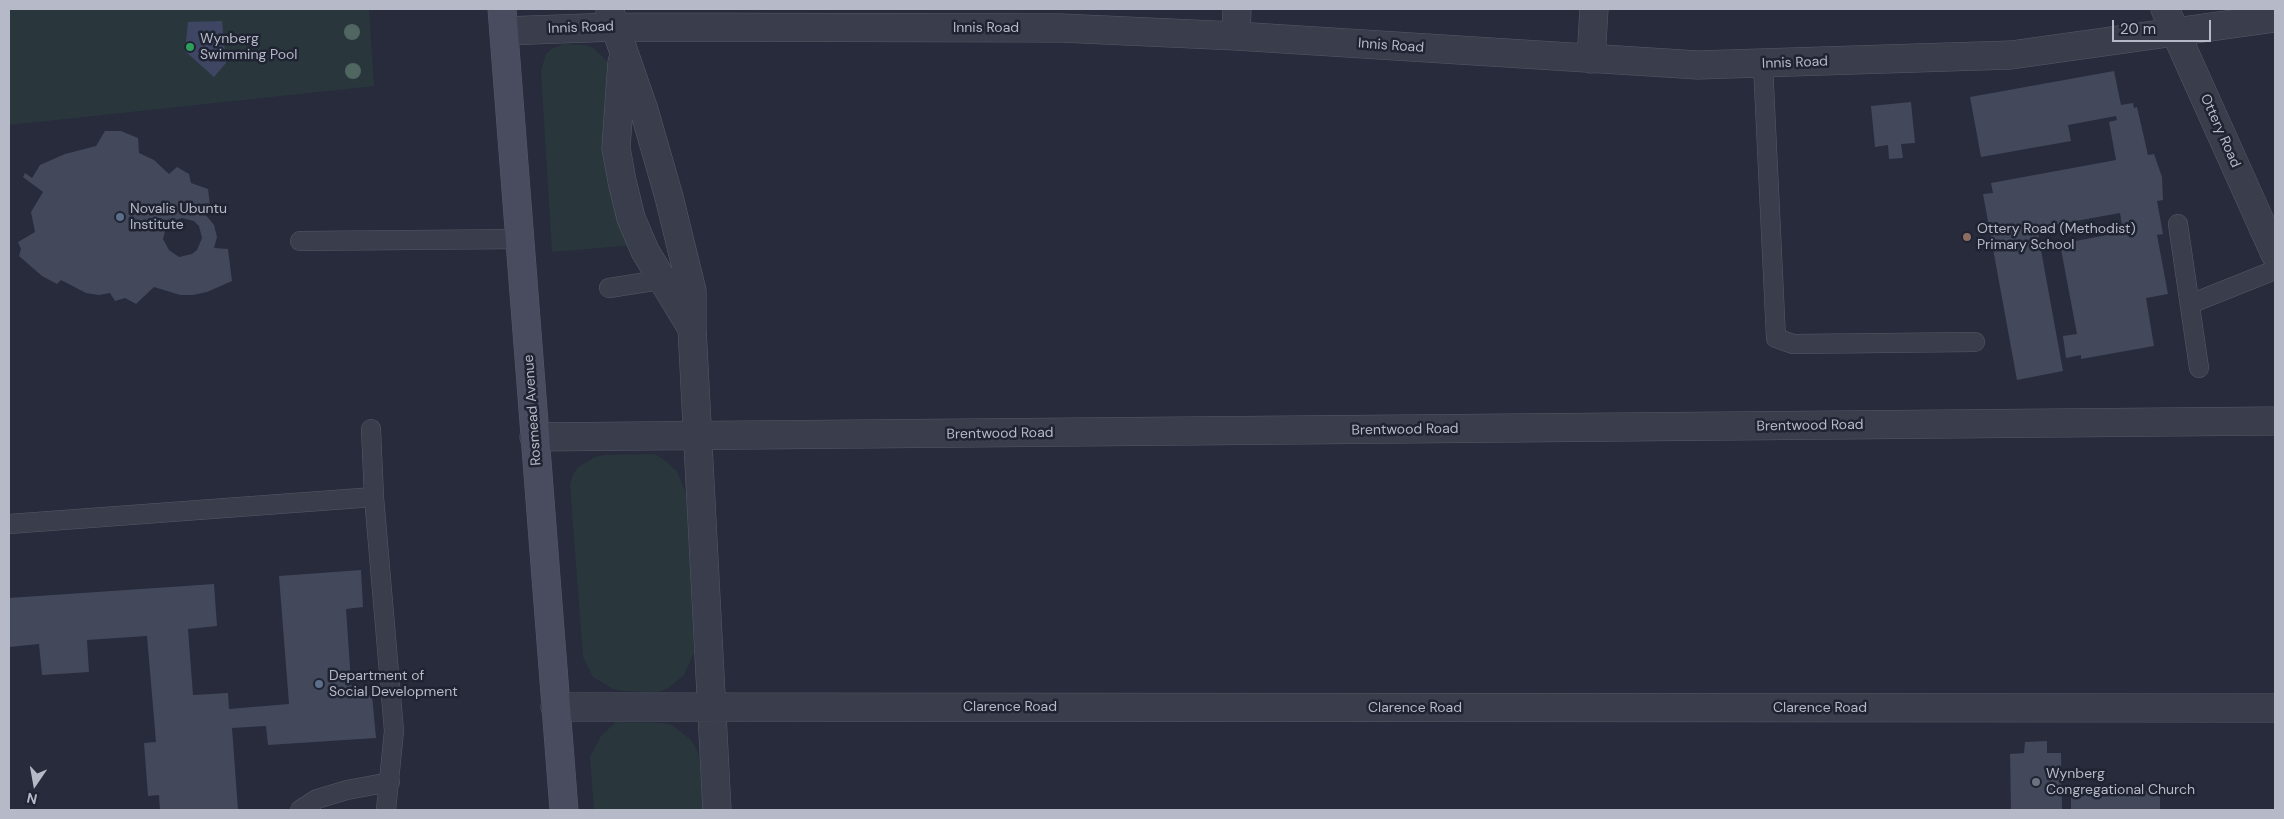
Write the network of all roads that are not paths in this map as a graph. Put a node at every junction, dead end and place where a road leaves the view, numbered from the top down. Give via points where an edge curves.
1 (1237, 9) edge
2 (1594, 9) edge
3 (890, 18) edge
4 (2275, 18) edge
5 (503, 20) edge
6 (2170, 21) edge
7 (616, 29) edge
8 (1236, 36) junction
9 (1591, 59) junction
10 (1763, 64) junction
11 (2178, 224) dead end
12 (521, 239) junction
13 (300, 242) dead end
14 (2275, 254) edge
15 (2275, 270) edge
16 (677, 277) junction
17 (609, 288) dead end
18 (2190, 304) junction
19 (1975, 342) dead end
20 (2199, 368) dead end
21 (2275, 421) edge
22 (372, 429) dead end
23 (697, 436) junction
24 (534, 437) junction
25 (374, 497) junction
26 (9, 524) edge
27 (556, 707) junction
28 (711, 707) junction
29 (2275, 708) edge
30 (390, 782) junction
31 (300, 810) edge
32 (386, 810) edge
33 (564, 810) edge
34 (717, 810) edge

1 - 8 street
2 - 9 street
3 - 7 street, Innis Road
3 - 8 street, Innis Road
4 - 6 street, Innis Road
5 - 7 street, Innis Road
5 - 12 main road, Rosmead Avenue
6 - 10 street, Innis Road via 2010,55
6 - 14 street, Ottery Road
7 - 16 street via 644,110
7 - 16 street via 616,148 631,218 645,251
8 - 9 street, Innis Road
9 - 10 street, Innis Road via 1698,65
10 - 19 lane via 1776,338 1793,344
11 - 18 lane
12 - 13 lane
12 - 24 main road, Rosmead Avenue
15 - 18 lane
16 - 17 lane
16 - 23 street via 692,328
18 - 20 lane
21 - 23 street, Brentwood Road
22 - 25 lane
23 - 24 street, Brentwood Road
23 - 28 street
24 - 27 main road, Rosmead Avenue
25 - 26 lane
25 - 30 lane via 394,731
27 - 28 street, Clarence Road
27 - 33 main road, Rosmead Avenue
28 - 29 street, Clarence Road
28 - 34 street
30 - 31 lane via 317,799
30 - 32 lane

